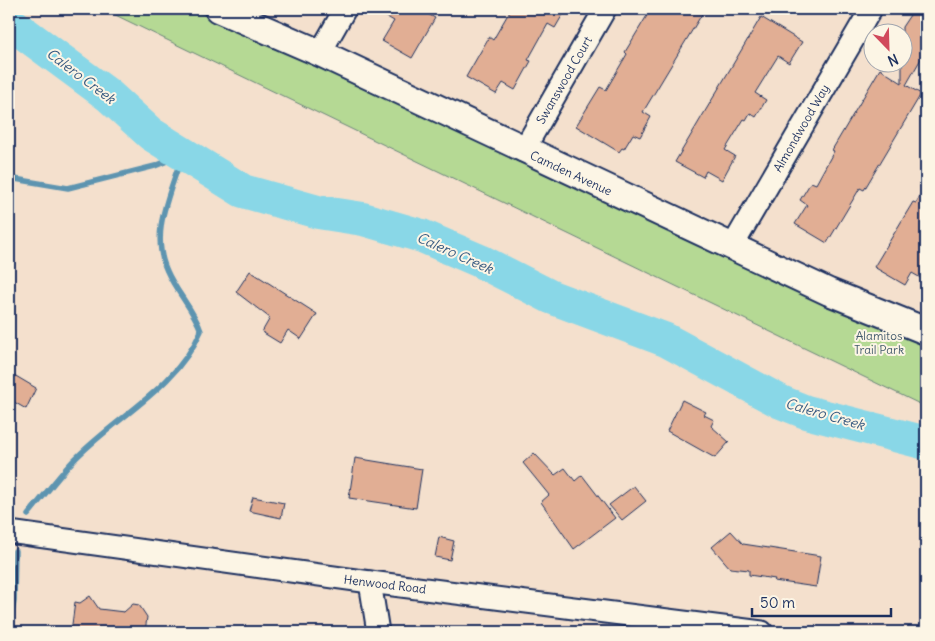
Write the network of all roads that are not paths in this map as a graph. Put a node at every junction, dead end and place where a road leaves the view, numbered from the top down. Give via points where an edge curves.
1 (218, 9) edge
2 (345, 9) edge
3 (605, 9) edge
4 (871, 9) edge
5 (320, 53) junction
6 (523, 150) junction
7 (732, 247) junction
8 (926, 331) edge
9 (9, 532) edge
10 (370, 582) junction
11 (378, 632) edge
12 (762, 632) edge

1 - 5 street, Camden Avenue
2 - 5 street
3 - 6 street, Swanswood Court
4 - 7 street, Almondwood Way
5 - 6 street, Camden Avenue
6 - 7 street, Camden Avenue
7 - 8 street, Camden Avenue via 860,306
9 - 10 street, Henwood Road
10 - 11 street
10 - 12 street, Henwood Road

